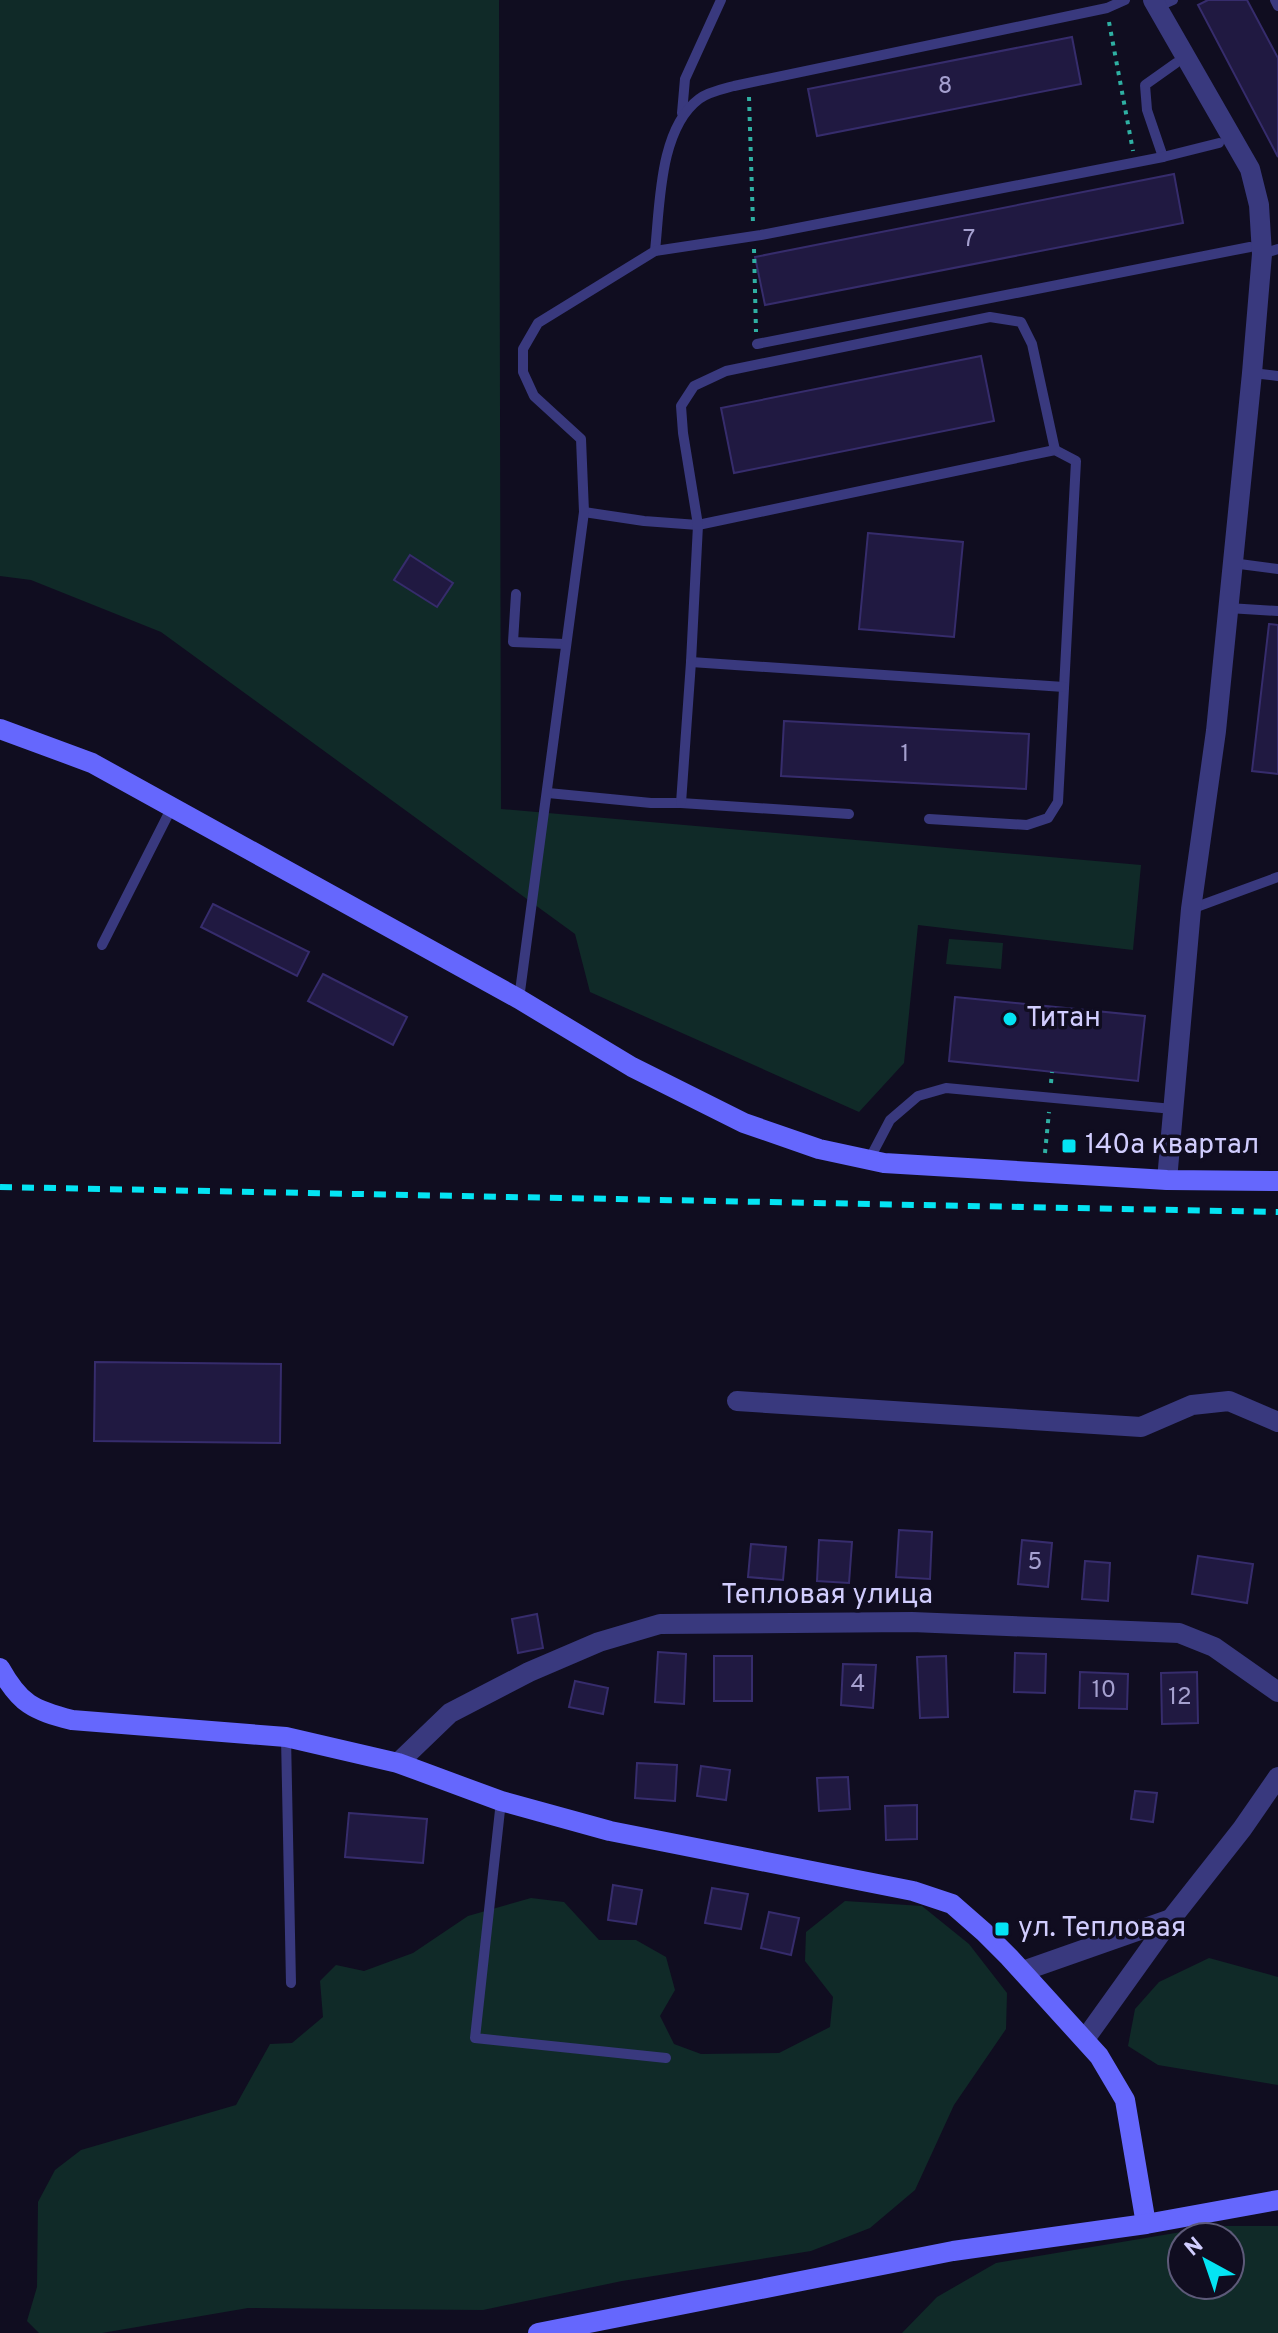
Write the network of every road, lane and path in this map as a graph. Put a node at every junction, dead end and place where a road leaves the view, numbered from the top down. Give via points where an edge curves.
1 (721, 0) edge
2 (1125, 0) edge
3 (1275, 0) edge
4 (1161, 2) edge
5 (1278, 6) edge
6 (1107, 8) junction
7 (1176, 63) dead end
8 (748, 83) junction
9 (682, 113) junction
10 (1219, 143) dead end
11 (1163, 157) junction
12 (1136, 162) junction
13 (753, 236) junction
14 (1263, 250) edge
15 (655, 251) junction
16 (757, 344) joint
17 (1252, 373) junction
18 (1278, 376) edge
19 (1055, 450) junction
20 (584, 512) junction
21 (698, 525) junction
22 (1232, 563) junction
23 (1278, 569) edge
24 (516, 594) dead end
25 (1228, 608) junction
26 (1278, 611) edge
27 (565, 644) junction
28 (691, 662) junction
29 (1064, 687) junction
30 (0, 729) edge
31 (548, 793) junction
32 (681, 803) junction
33 (172, 807) junction
34 (849, 814) dead end
35 (929, 819) dead end
36 (1278, 877) edge
37 (1191, 909) junction
38 (102, 945) dead end
39 (519, 999) junction
40 (1173, 1109) junction
41 (1048, 1121) dead end
42 (1045, 1153) dead end
43 (869, 1160) junction
44 (1167, 1180) junction
45 (1278, 1181) edge
46 (737, 1401) dead end
47 (1278, 1422) edge
48 (0, 1668) edge
49 (1278, 1692) edge
50 (286, 1737) junction
51 (398, 1763) junction
52 (1278, 1777) edge
53 (501, 1801) junction
54 (1171, 1919) junction
55 (1023, 1971) junction
56 (291, 1983) dead end
57 (1085, 2039) junction
58 (666, 2058) dead end
59 (1278, 2200) edge
60 (1146, 2224) junction
61 (538, 2333) edge

1 - 9 lane via 685,79
2 - 6 lane
3 - 5 lane
4 - 14 street via 1250,169
6 - 8 lane
6 - 12 path
7 - 11 lane via 1145,85 1147,110
8 - 9 lane via 702,96
8 - 13 path
9 - 15 lane via 667,154
10 - 11 lane
11 - 12 lane
12 - 13 lane
13 - 15 lane
13 - 16 path
14 - 16 lane
14 - 17 street
15 - 20 lane via 538,323 523,349 523,372 534,396 581,439
17 - 18 lane
17 - 22 street
19 - 21 lane
19 - 21 lane via 1032,344 1021,322 990,317 726,371 694,386 681,406
19 - 29 lane via 1076,461
20 - 21 lane
20 - 27 lane
21 - 28 lane
22 - 23 lane
22 - 25 street
24 - 27 lane via 513,642
25 - 26 lane
25 - 37 street
27 - 31 lane
28 - 29 lane
28 - 32 lane
29 - 35 lane via 1058,802 1048,818 1027,825
30 - 33 street via 92,763
31 - 32 lane
31 - 39 lane
32 - 34 lane
33 - 38 lane
33 - 39 street
36 - 37 lane
37 - 40 street
39 - 43 street via 632,1067 744,1123
40 - 43 lane via 946,1088 918,1096 890,1120
40 - 44 street
41 - 42 path
43 - 44 street
44 - 45 street
46 - 47 street via 1141,1427 1192,1405 1229,1401
48 - 50 street via 21,1700 72,1720
49 - 51 street, Тепловая улица via 1214,1647 1179,1633 912,1622 660,1624 585,1648 450,1713
50 - 51 street
50 - 56 lane
51 - 53 street
52 - 54 street
53 - 55 street via 610,1831 913,1891 952,1904
53 - 58 lane via 475,2038
54 - 55 street
54 - 57 street
55 - 57 street
57 - 60 street via 1125,2100
59 - 60 street
60 - 61 street via 953,2251

